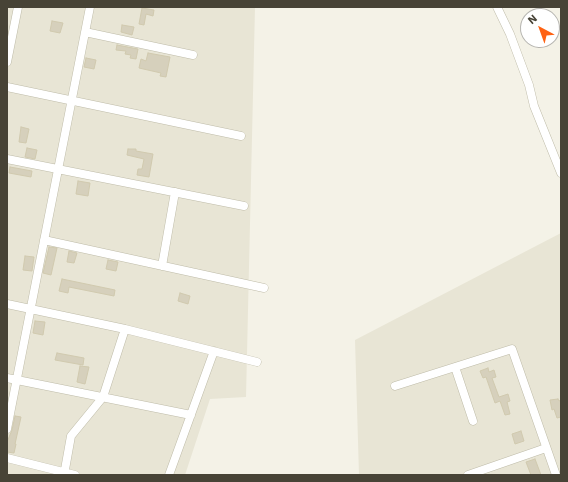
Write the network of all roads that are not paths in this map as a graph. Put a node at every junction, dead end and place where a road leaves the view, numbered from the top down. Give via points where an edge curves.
1 (18, 7) edge
2 (90, 7) edge
3 (497, 7) edge
4 (85, 32) junction
5 (193, 55) dead end
6 (7, 62) edge
7 (7, 87) edge
8 (72, 100) junction
9 (241, 136) dead end
10 (7, 159) edge
11 (58, 169) junction
12 (561, 173) edge
13 (175, 192) junction
14 (244, 206) dead end
15 (44, 240) junction
16 (162, 266) junction
17 (264, 288) dead end
18 (7, 304) edge
19 (31, 309) junction
20 (125, 329) junction
21 (214, 351) junction
22 (257, 362) dead end
23 (456, 367) junction
24 (7, 378) edge
25 (16, 380) junction
26 (395, 386) dead end
27 (103, 397) junction
28 (191, 415) junction
29 (473, 421) dead end
30 (7, 429) edge
31 (546, 448) junction
32 (7, 458) edge
33 (64, 474) edge
34 (75, 475) edge
35 (169, 475) edge
36 (468, 475) edge
37 (556, 475) edge

1 - 6 street
2 - 4 street
3 - 12 street via 510,34 534,106
4 - 5 street
4 - 8 street
7 - 8 street
8 - 9 street
8 - 11 street
10 - 11 street
11 - 13 street
11 - 15 street
13 - 14 street
13 - 16 street
15 - 16 street
15 - 19 street
16 - 17 street
18 - 19 street
19 - 20 street
19 - 25 street
20 - 21 street
20 - 27 street
21 - 22 street
21 - 28 street
23 - 26 street
23 - 29 street
23 - 31 street via 512,349
24 - 25 street
25 - 27 street
25 - 30 street
27 - 28 street
27 - 33 street via 71,436
28 - 35 street
31 - 36 street
31 - 37 street
32 - 33 street
33 - 34 street

